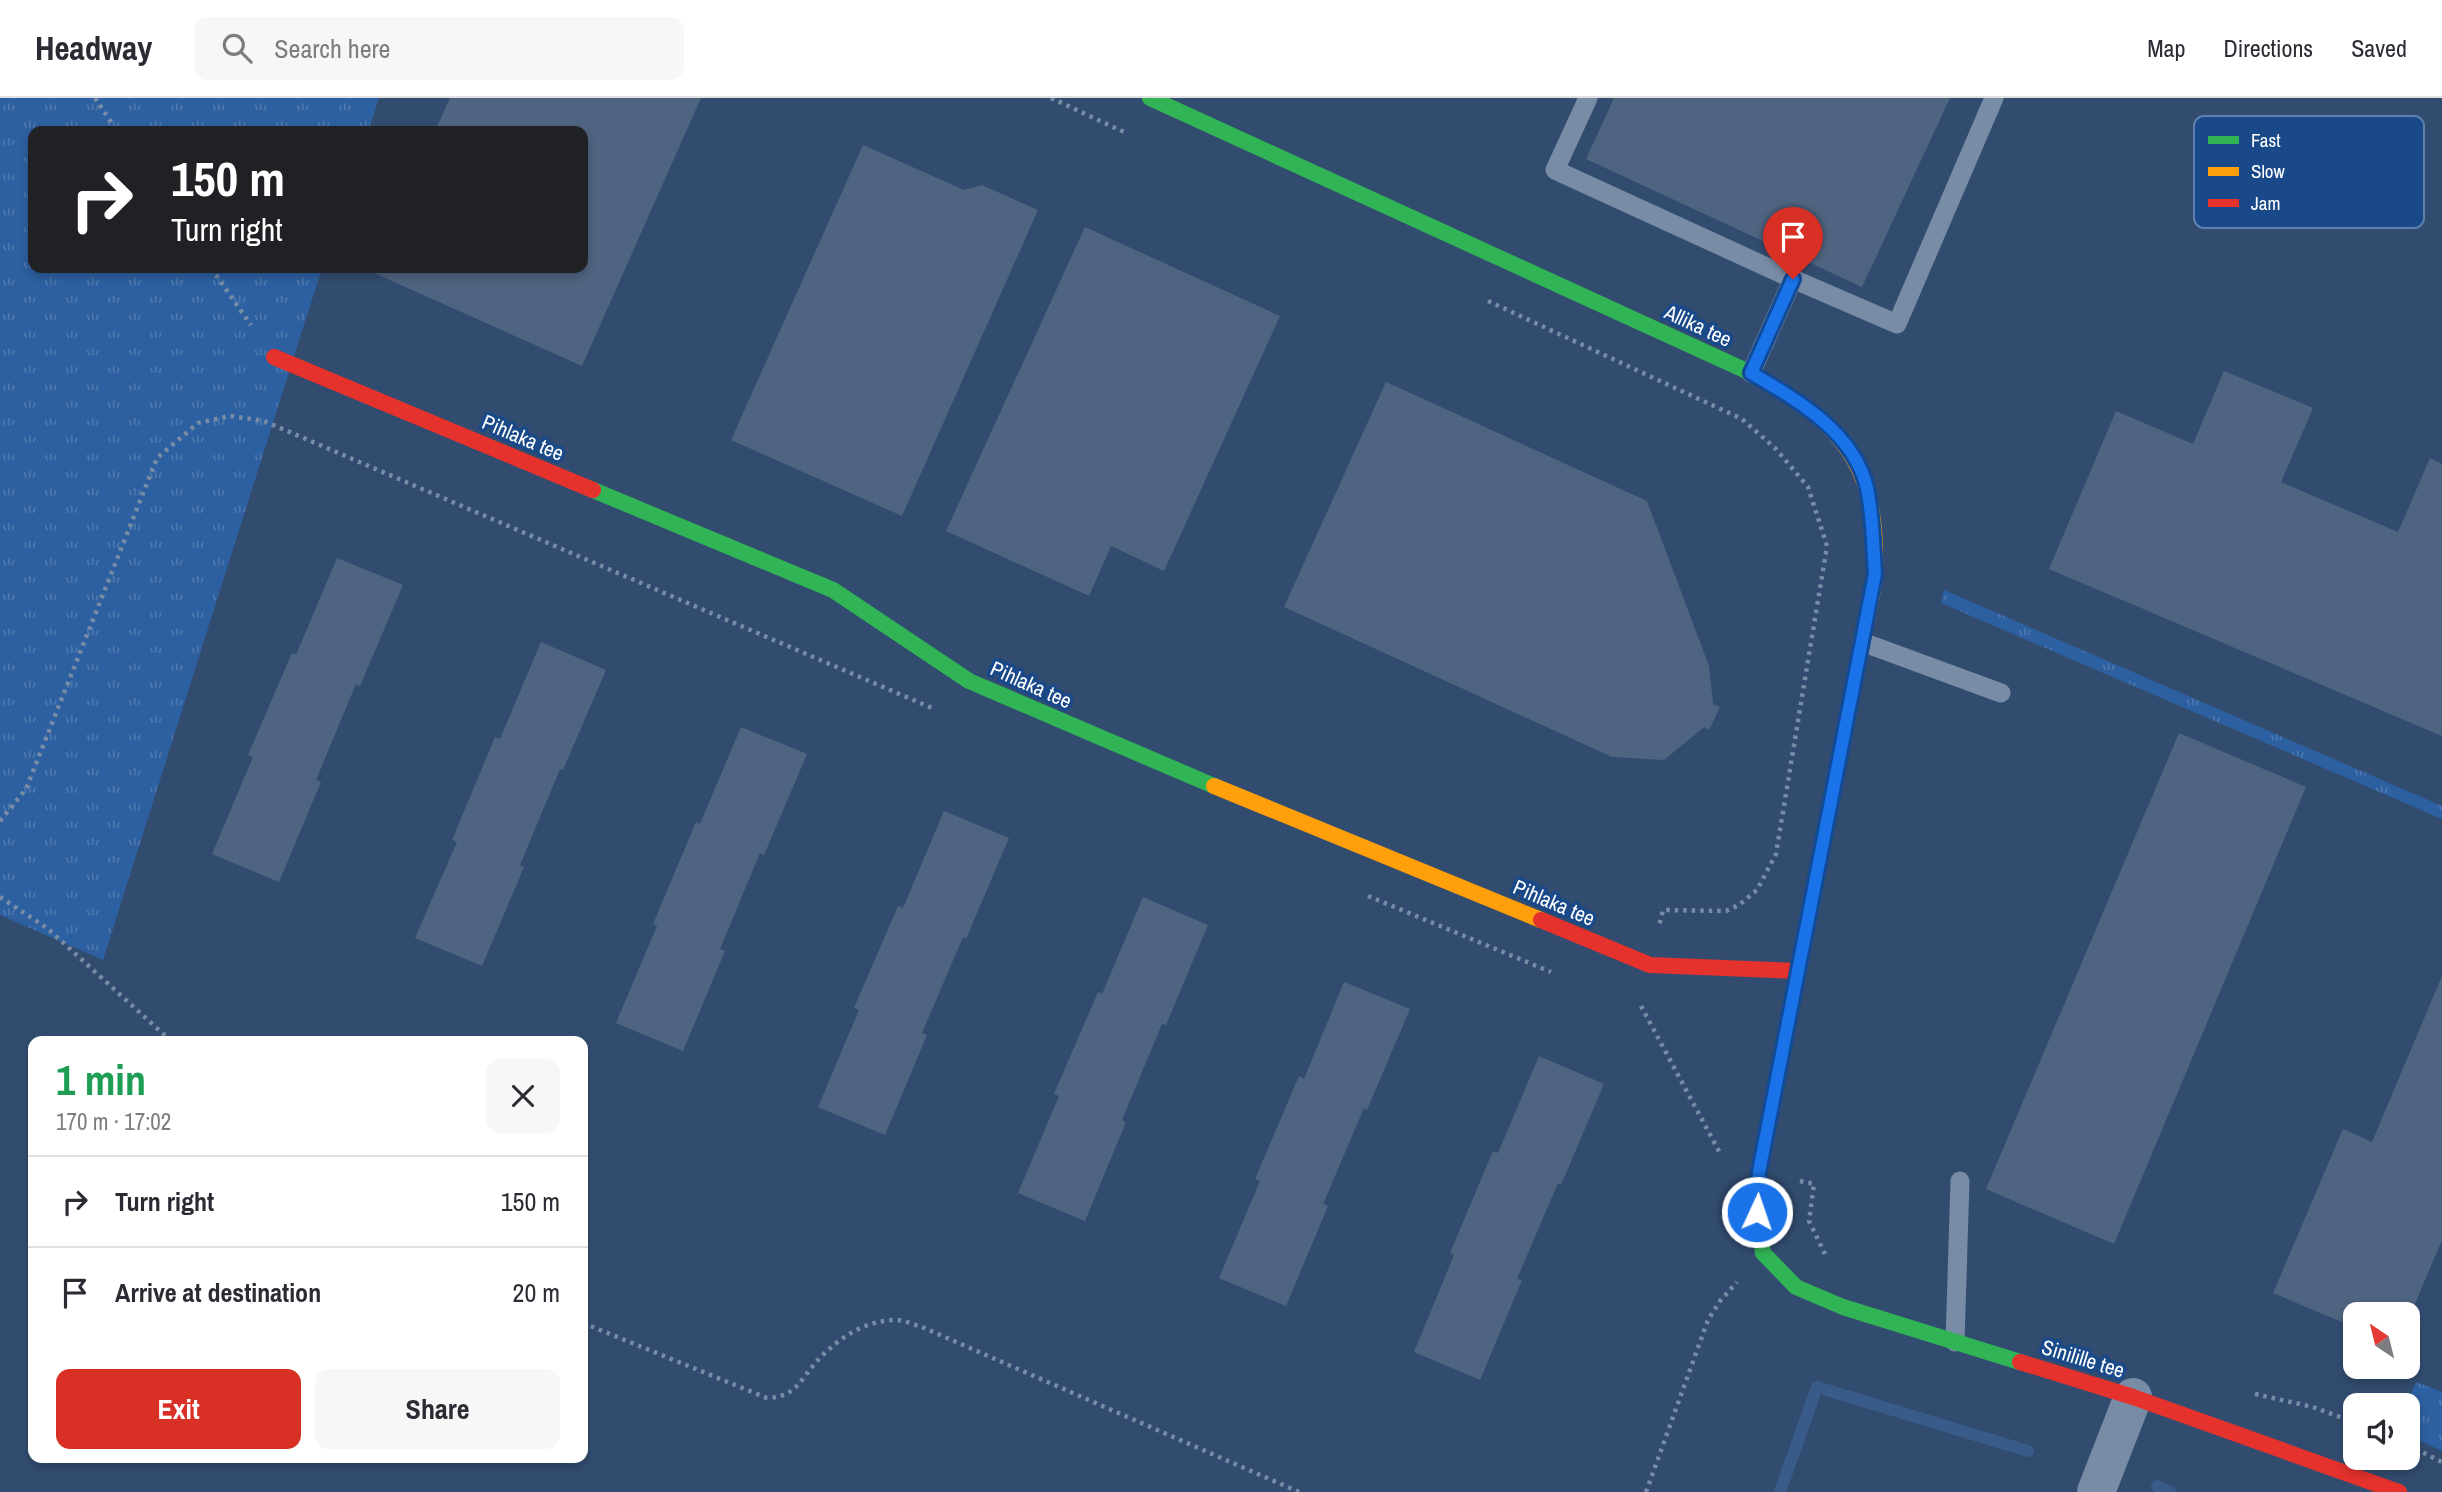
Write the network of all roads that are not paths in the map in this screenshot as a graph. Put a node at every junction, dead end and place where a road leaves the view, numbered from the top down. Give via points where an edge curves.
1 (1150, 98) edge
2 (1588, 98) edge
3 (1994, 98) edge
4 (1793, 279) junction
5 (274, 357) road end
6 (1751, 373) junction
7 (1862, 642) junction
8 (2001, 693) dead end
9 (1798, 971) junction
10 (1960, 1181) dead end
11 (1763, 1253) joint
12 (1955, 1342) junction
13 (2133, 1397) junction
14 (2096, 1492) edge
15 (2399, 1492) edge

1 - 6 street, Allika tee
2 - 4 lane via 1555,170
3 - 4 lane via 1897,324
4 - 6 lane
5 - 9 street, Pihlaka tee via 833,590 969,681 1650,965
6 - 7 street, Allika tee via 1826,423 1855,457 1867,488 1875,574
7 - 8 lane
7 - 9 street, Allika tee
9 - 11 street, Allika tee via 1759,1172 1757,1212
10 - 12 lane
11 - 12 street, Sinilille tee via 1796,1287 1843,1307
12 - 13 street, Sinilille tee
13 - 14 street
13 - 15 street, Sinilille tee

